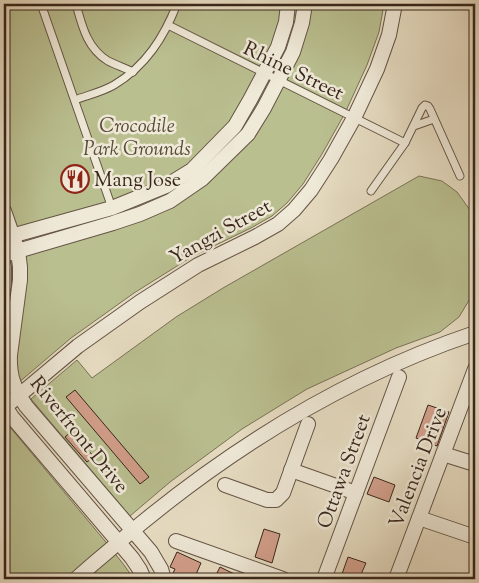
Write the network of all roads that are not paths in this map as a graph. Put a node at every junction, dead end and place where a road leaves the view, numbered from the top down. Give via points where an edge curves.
1 (41, 4) edge
2 (76, 4) edge
3 (177, 4) edge
4 (288, 4) edge
5 (305, 4) edge
6 (395, 4) edge
7 (168, 25) junction
8 (133, 72) junction
9 (265, 73) junction
10 (278, 80) junction
11 (75, 100) junction
12 (354, 118) junction
13 (434, 119) junction
14 (414, 126) junction
15 (405, 143) junction
16 (460, 176) dead end
17 (371, 190) dead end
18 (112, 208) junction
19 (4, 211) edge
20 (8, 237) edge
21 (18, 251) junction
22 (4, 255) edge
23 (4, 266) edge
24 (4, 286) edge
25 (475, 333) edge
26 (475, 369) edge
27 (399, 377) dead end
28 (472, 390) edge
29 (19, 395) junction
30 (4, 407) edge
31 (308, 424) dead end
32 (443, 454) junction
33 (475, 464) edge
34 (291, 470) junction
35 (225, 486) dead end
36 (356, 494) junction
37 (419, 518) junction
38 (132, 530) junction
39 (475, 537) edge
40 (176, 540) dead end
41 (118, 542) junction
42 (253, 574) edge
43 (76, 579) edge
44 (144, 579) edge
45 (164, 579) edge
46 (283, 579) edge
47 (324, 579) edge
48 (396, 579) edge

1 - 11 lane
2 - 8 lane via 90,44 108,61
3 - 7 lane
4 - 9 street via 278,47
5 - 10 street via 293,52
6 - 12 street, Yangzi Street via 377,69
7 - 8 lane via 146,59
7 - 9 lane, Rhine Street
8 - 11 lane via 113,85
9 - 10 lane, Rhine Street
9 - 18 street via 235,126 192,170 166,186
10 - 12 lane, Rhine Street
10 - 21 street via 248,134 202,179 170,201 113,223
11 - 18 lane
12 - 15 lane, Rhine Street
12 - 29 street, Yangzi Street via 311,190 289,215 255,238 198,265 140,302 78,346
13 - 14 lane
13 - 14 lane via 425,105
13 - 16 lane
14 - 15 lane
15 - 17 lane
18 - 20 street
19 - 20 street, Riverfront Drive
20 - 21 street, Riverfront Drive
21 - 22 street
21 - 29 street, Riverfront Drive via 20,280 9,364
23 - 24 street
25 - 38 street via 403,360 315,403 200,478
26 - 28 street, Valencia Drive
27 - 36 street, Ottawa Street
28 - 32 street, Valencia Drive
29 - 30 street, Yangzi Street
29 - 38 street, Riverfront Drive
30 - 41 street, Riverfront Drive
31 - 34 street
32 - 33 street
32 - 37 street, Valencia Drive
34 - 35 street via 283,493 276,500
34 - 36 street
36 - 47 street, Ottawa Street
37 - 39 street
37 - 48 street, Valencia Drive
38 - 41 street
38 - 45 street, Riverfront Drive via 151,552
40 - 42 street
41 - 43 street
41 - 44 street, Riverfront Drive
42 - 46 street

